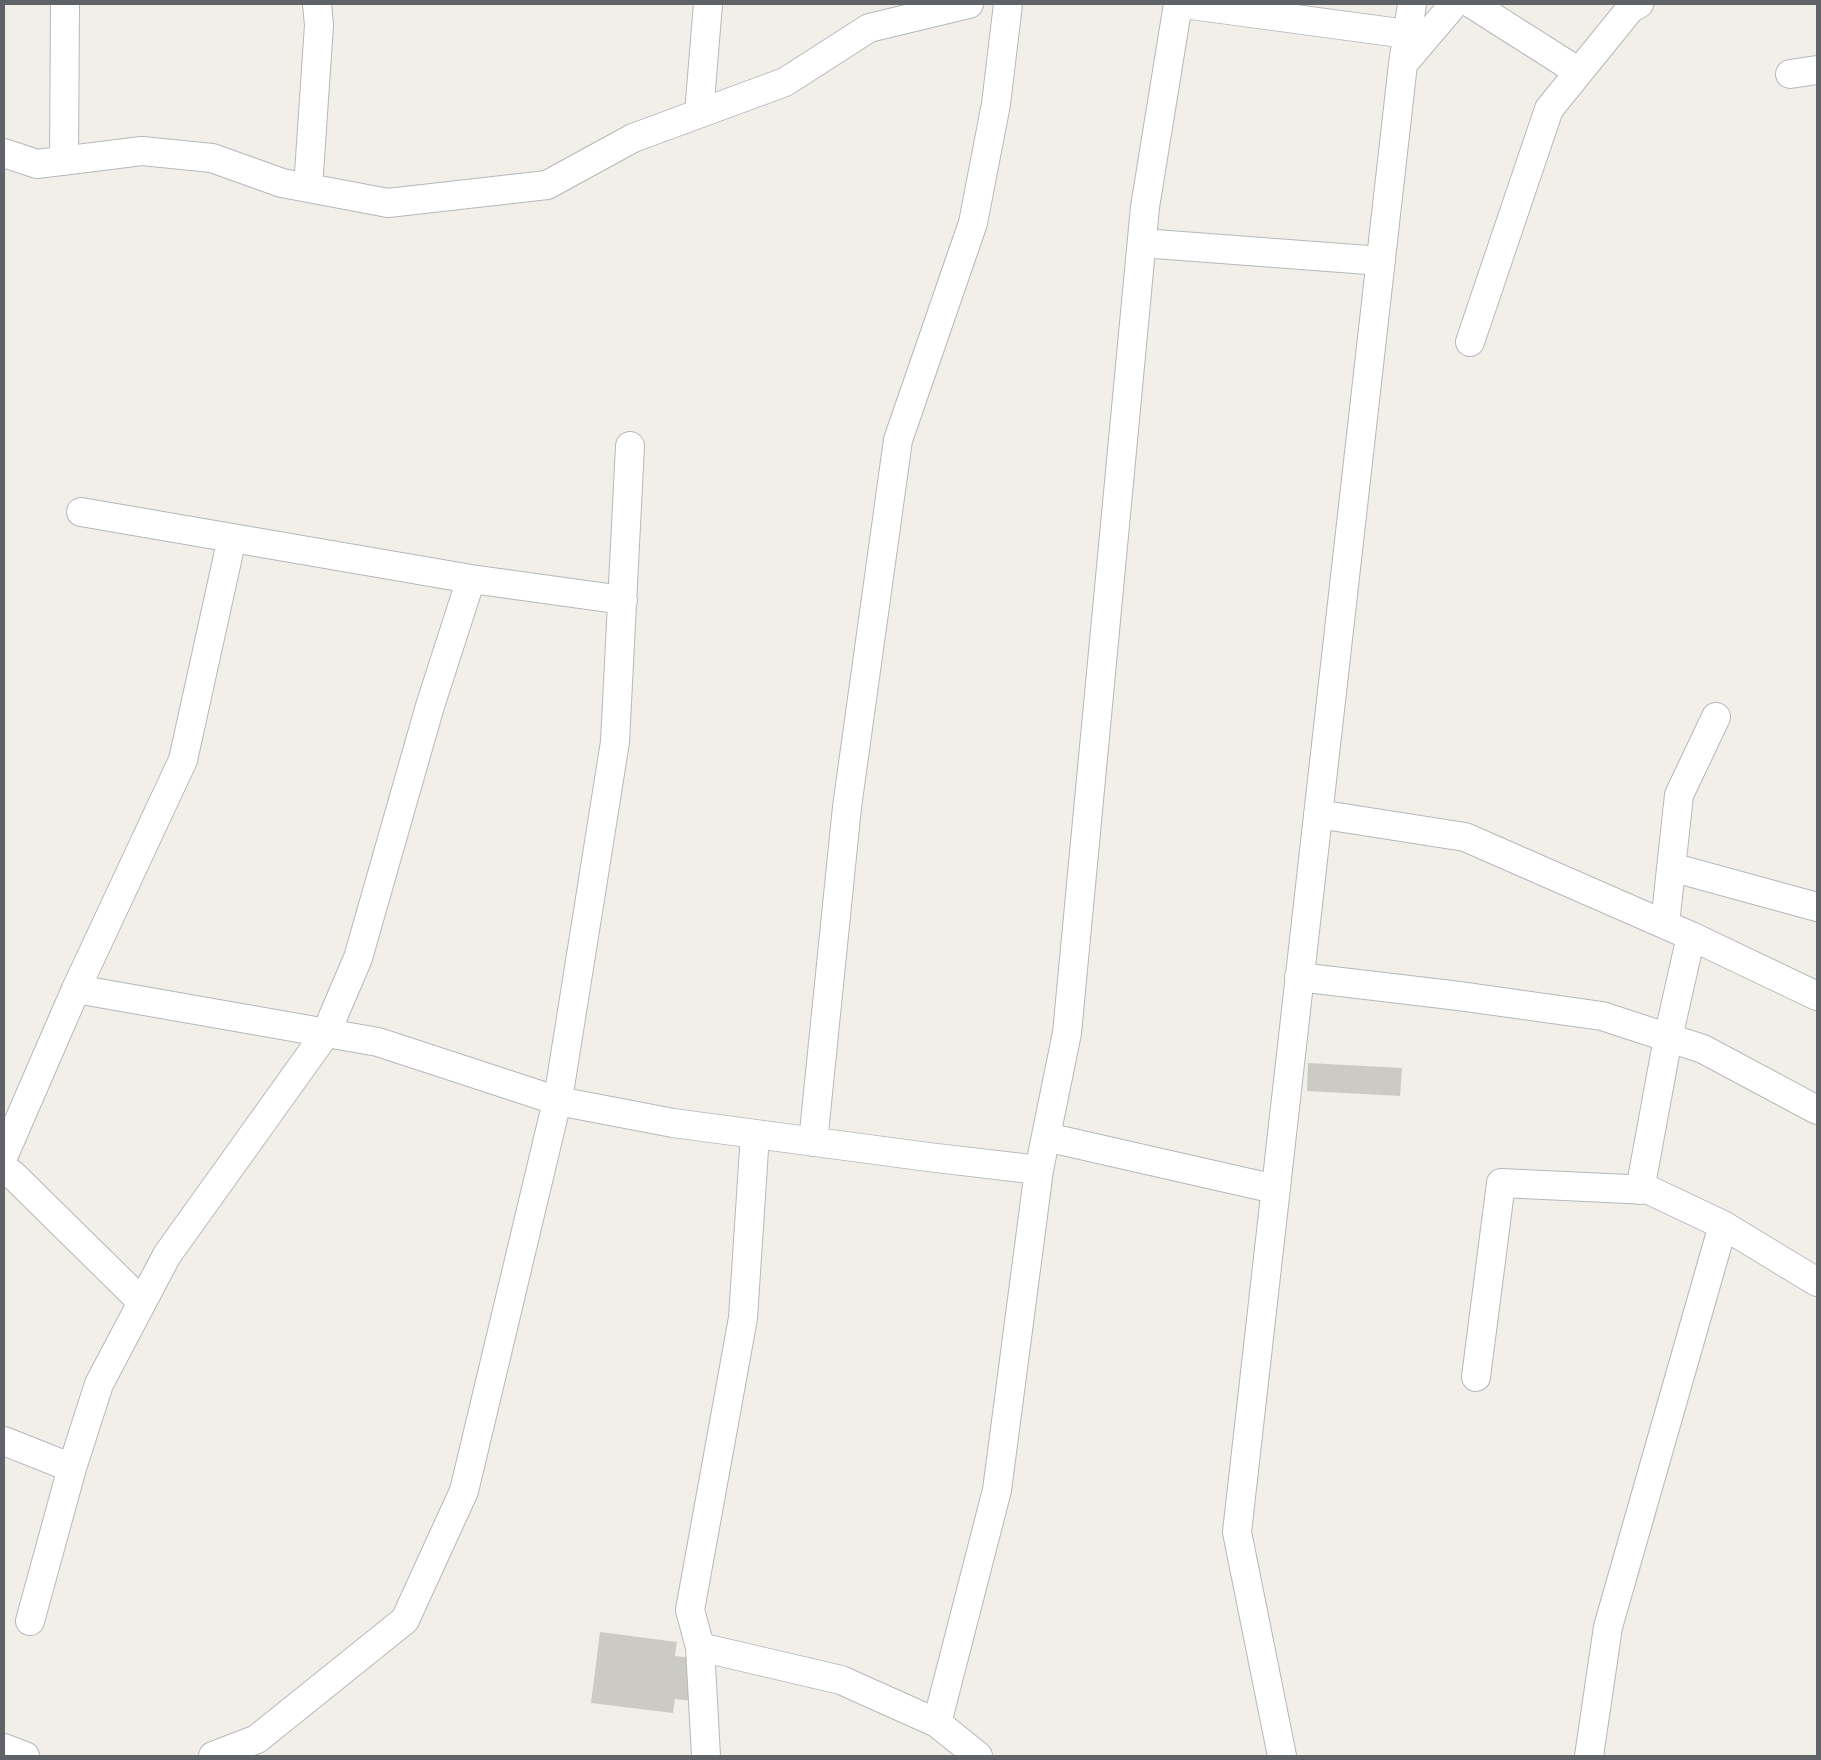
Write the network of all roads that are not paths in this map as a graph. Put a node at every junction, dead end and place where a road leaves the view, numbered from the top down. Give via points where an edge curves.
1 (65, 4) edge
2 (317, 4) edge
3 (708, 4) edge
4 (969, 4) edge
5 (1008, 4) edge
6 (1178, 4) edge
7 (1184, 4) edge
8 (1412, 4) edge
9 (1454, 4) edge
10 (1472, 4) edge
11 (1639, 4) edge
12 (1407, 34) junction
13 (1403, 64) junction
14 (1817, 70) edge
15 (1579, 72) junction
16 (1790, 74) dead end
17 (699, 114) junction
18 (4, 153) edge
19 (64, 161) junction
20 (308, 188) junction
21 (1142, 243) junction
22 (1381, 261) junction
23 (1470, 342) dead end
24 (630, 446) dead end
25 (81, 512) dead end
26 (232, 538) junction
27 (471, 580) junction
28 (623, 600) junction
29 (1716, 717) dead end
30 (1318, 814) junction
31 (1671, 867) junction
32 (1817, 907) edge
33 (1665, 924) junction
34 (1691, 936) junction
35 (1299, 977) junction
36 (76, 989) junction
37 (1817, 996) edge
38 (326, 1033) junction
39 (1668, 1038) junction
40 (558, 1101) junction
41 (1817, 1110) edge
42 (755, 1134) junction
43 (1046, 1137) junction
44 (813, 1142) junction
45 (4, 1155) edge
46 (4, 1169) edge
47 (1039, 1170) junction
48 (1275, 1189) junction
49 (1640, 1190) junction
50 (1723, 1226) junction
51 (1817, 1282) edge
52 (142, 1302) junction
53 (1476, 1377) dead end
54 (4, 1441) edge
55 (72, 1468) junction
56 (30, 1621) dead end
57 (700, 1647) junction
58 (938, 1723) junction
59 (4, 1748) edge
60 (25, 1756) edge
61 (213, 1756) edge
62 (706, 1756) edge
63 (978, 1756) edge
64 (1282, 1756) edge
65 (1589, 1756) edge

1 - 19 street
2 - 20 street via 319,25
3 - 17 street
4 - 17 street via 869,28 785,82
5 - 44 street via 996,104 973,224 898,440 846,807
6 - 21 street
7 - 12 street
8 - 12 street
9 - 13 street
10 - 15 street
11 - 15 street via 1630,9
12 - 13 street
13 - 22 street
14 - 16 street
15 - 23 street via 1549,109
17 - 20 street via 633,138 547,185 388,203
18 - 19 street via 38,164
19 - 20 street via 142,150 212,158 282,183
21 - 22 street
21 - 43 street via 1067,1033
22 - 30 street
24 - 28 street
25 - 26 street
26 - 27 street
26 - 36 street via 183,760
27 - 28 street
27 - 38 street via 430,706 358,958
28 - 40 street via 616,742
29 - 31 street via 1679,795
30 - 33 street via 1465,837
30 - 35 street
31 - 32 street
31 - 33 street
33 - 34 street
34 - 37 street
34 - 39 street
35 - 39 street via 1602,1016
35 - 48 street
36 - 38 street
36 - 45 street
38 - 40 street via 378,1042
38 - 52 street via 167,1255
39 - 41 street via 1703,1049
39 - 49 street
40 - 42 street via 673,1123
40 - 61 street via 464,1491 405,1620 257,1739
42 - 44 street
42 - 57 street via 743,1318 690,1610
43 - 47 street
43 - 48 street
44 - 47 street
46 - 52 street
47 - 58 street via 997,1490
48 - 64 street via 1237,1532
49 - 50 street via 1649,1190
49 - 53 street via 1501,1183
50 - 51 street
50 - 65 street via 1608,1626
52 - 55 street via 99,1384
54 - 55 street
55 - 56 street
57 - 58 street via 841,1680
57 - 62 street
58 - 63 street
59 - 60 street

